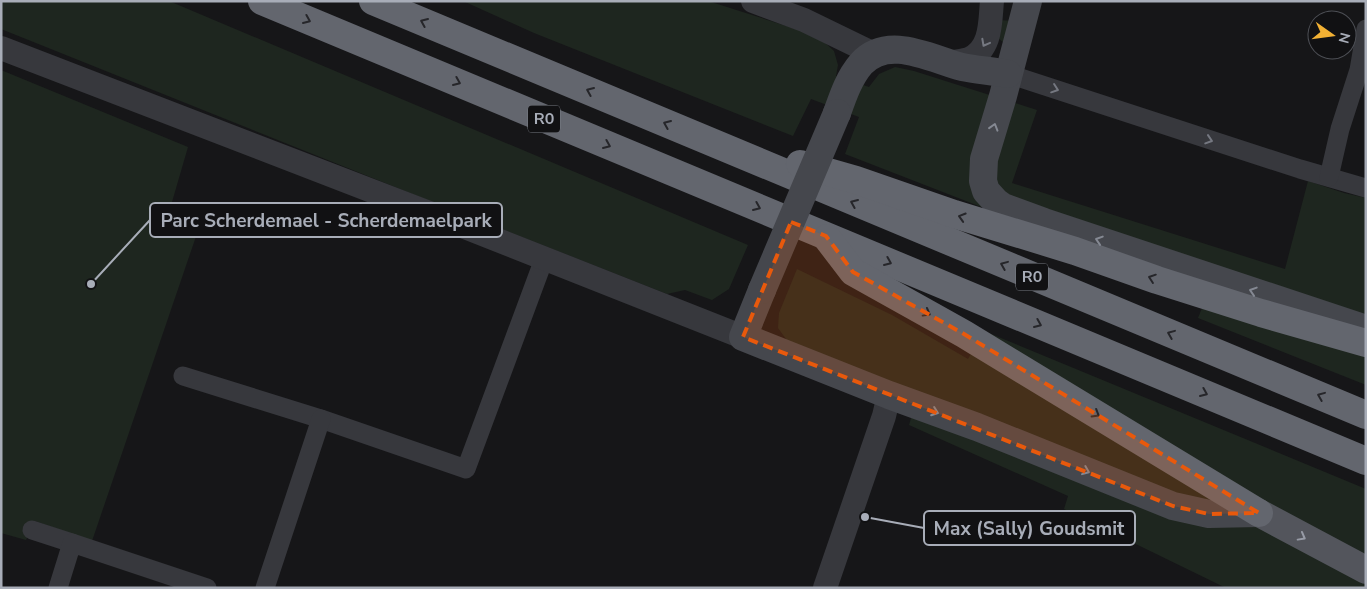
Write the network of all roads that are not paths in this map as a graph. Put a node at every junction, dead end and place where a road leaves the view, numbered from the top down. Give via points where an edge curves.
1 (262, 1) edge
2 (373, 1) edge
3 (753, 1) edge
4 (992, 1) edge
5 (1028, 1) edge
6 (1366, 29) edge
7 (1, 48) edge
8 (874, 54) junction
9 (949, 63) junction
10 (1008, 74) junction
11 (699, 137) junction
12 (1329, 177) junction
13 (1366, 188) edge
14 (826, 236) junction
15 (544, 259) junction
16 (1366, 329) edge
17 (742, 337) junction
18 (1366, 342) edge
19 (183, 376) dead end
20 (889, 395) junction
21 (1366, 415) edge
22 (322, 419) junction
23 (1366, 461) edge
24 (1259, 513) junction
25 (32, 530) dead end
26 (72, 544) junction
27 (1366, 570) edge
28 (58, 588) edge
29 (207, 588) edge
30 (265, 588) edge
31 (825, 588) edge

1 -> 14 highway, R0
11 -> 2 highway, R0
3 - 8 street via 804,20
4 -> 9 street via 989,36 981,50 970,58
5 - 10 main road
6 - 12 street via 1359,70
7 - 15 street
8 - 9 main road via 890,49 906,50
8 - 17 main road, bridge via 861,64 853,77
9 - 10 main road
10 -> 12 street
16 -> 10 main road via 1003,207 986,191 982,170
18 -> 11 highway via 1157,280 856,180
21 -> 11 highway, R0
12 - 13 street
14 -> 23 highway, R0
14 -> 24 highway via 853,272 964,334
15 - 17 street
15 - 22 street via 466,469
17 - 20 main road
19 - 22 street
20 -> 24 main road via 1173,506 1209,514
20 - 31 street
22 - 30 street
24 -> 27 main road
25 - 26 street
26 - 28 street
26 - 29 street

